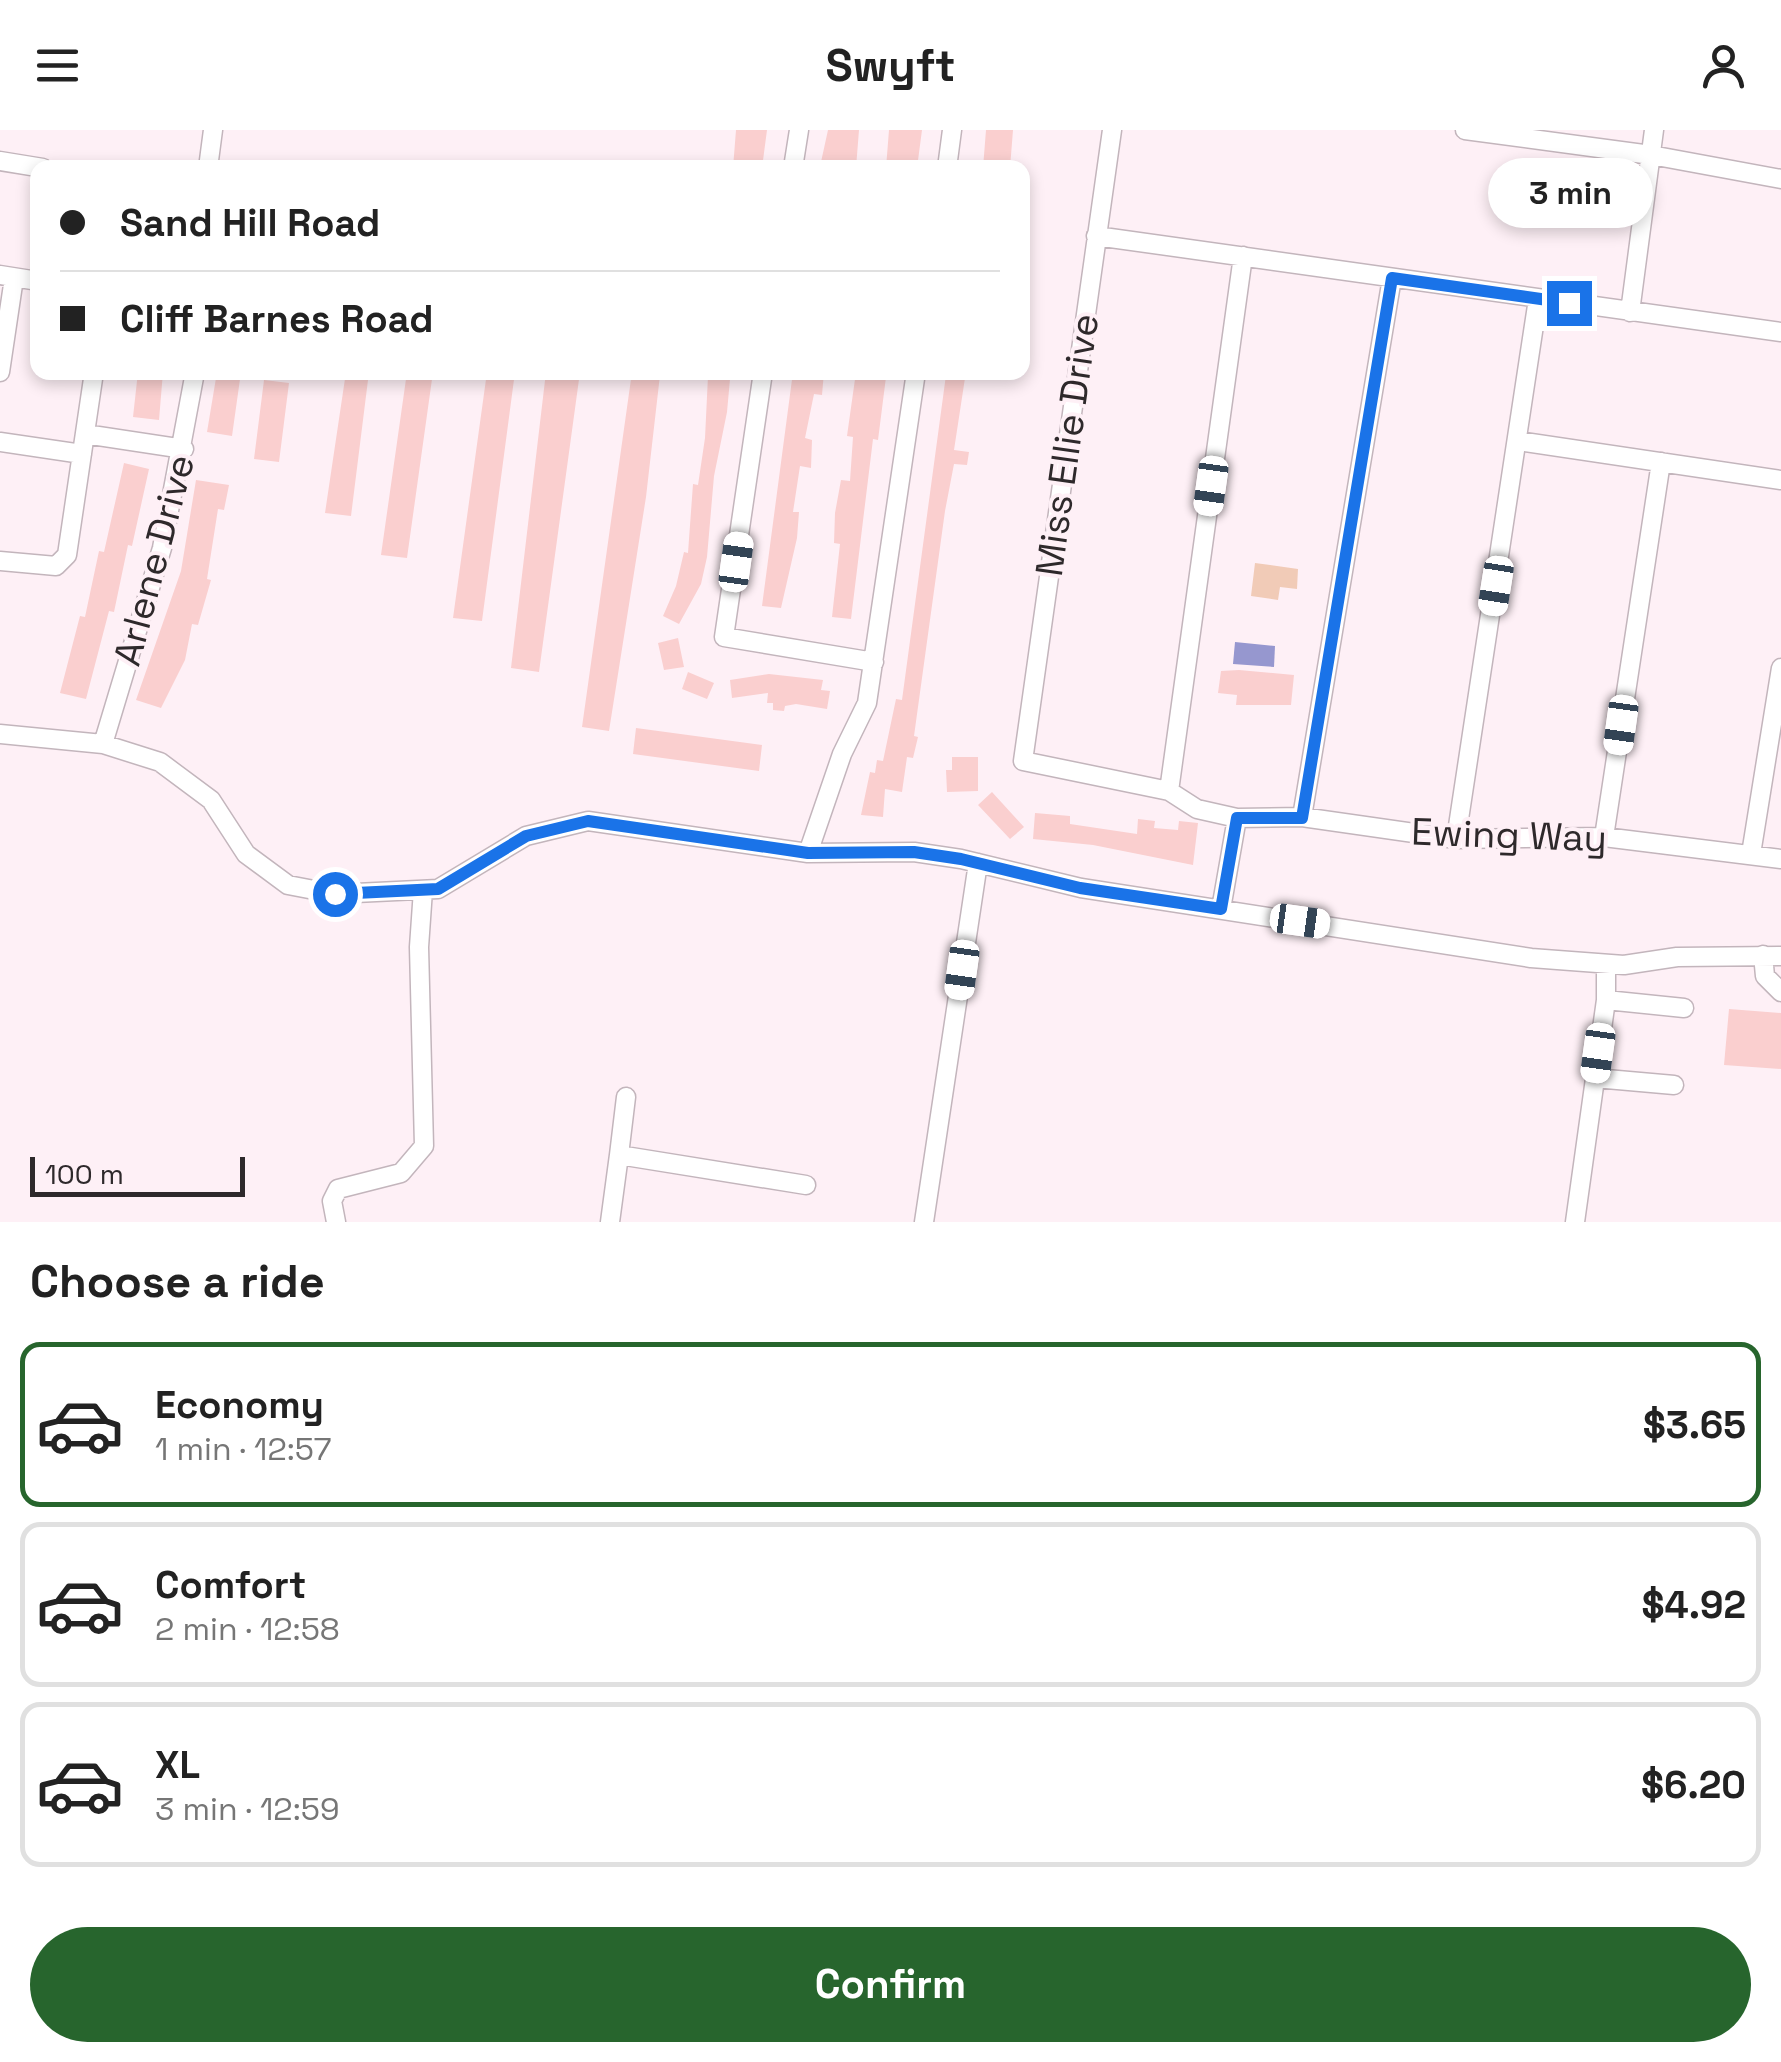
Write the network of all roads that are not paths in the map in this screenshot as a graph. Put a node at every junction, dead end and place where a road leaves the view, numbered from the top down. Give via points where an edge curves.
1 (213, 130) edge
2 (799, 130) edge
3 (952, 130) edge
4 (1112, 130) edge
5 (1465, 130) edge
6 (1654, 130) edge
7 (1652, 155) junction
8 (209, 160) edge
9 (794, 160) edge
10 (947, 160) edge
11 (0, 161) edge
12 (30, 166) edge
13 (1781, 179) edge
14 (1096, 236) junction
15 (1242, 256) junction
16 (7, 276) edge
17 (1392, 278) junction
18 (1538, 299) junction
19 (1630, 312) junction
20 (1781, 332) edge
21 (0, 372) edge
22 (93, 380) edge
23 (194, 380) edge
24 (762, 380) edge
25 (915, 380) edge
26 (85, 434) junction
27 (0, 442) edge
28 (1518, 442) junction
29 (184, 449) junction
30 (82, 454) junction
31 (1661, 462) junction
32 (1781, 480) edge
33 (0, 562) edge
34 (874, 662) junction
35 (1781, 668) edge
36 (0, 734) edge
37 (103, 744) junction
38 (1023, 761) joint
39 (1169, 791) junction
40 (1237, 818) junction
41 (1302, 818) junction
42 (1604, 837) junction
43 (1456, 839) junction
44 (808, 853) junction
45 (1750, 854) junction
46 (1781, 859) edge
47 (978, 863) junction
48 (424, 890) junction
49 (1221, 909) junction
50 (1772, 955) edge
51 (1606, 964) junction
52 (1781, 992) edge
53 (1606, 1000) junction
54 (1684, 1008) dead end
55 (1595, 1078) junction
56 (1674, 1086) dead end
57 (626, 1097) dead end
58 (618, 1156) junction
59 (806, 1185) dead end
60 (336, 1222) edge
61 (610, 1222) edge
62 (924, 1222) edge
63 (1575, 1222) edge

1 - 8 street
2 - 9 street
3 - 10 street
4 - 14 street, Miss Ellie Drive
5 - 7 street
6 - 7 street
7 - 13 street
7 - 19 street
11 - 12 street
14 - 15 street
14 - 38 street, Miss Ellie Drive
15 - 17 street
15 - 39 street
16 - 21 street
17 - 18 street
17 - 41 street
18 - 19 street
18 - 28 street
19 - 20 street
22 - 26 street
23 - 29 street, Arlene Drive
24 - 34 street via 724,638
25 - 34 street
26 - 29 street
26 - 30 street
27 - 30 street
28 - 31 street
28 - 43 street
29 - 37 street, Arlene Drive
30 - 33 street via 68,555 56,566
31 - 32 street
31 - 42 street
34 - 44 street via 866,703
35 - 45 street
36 - 37 street
37 - 48 street via 160,762 211,800 246,854 288,884 335,894
38 - 39 street, Ewing Way
39 - 40 street, Ewing Way via 1197,810
40 - 41 street, Ewing Way
40 - 49 street
41 - 43 street, Ewing Way
42 - 43 street, Ewing Way
42 - 45 street, Ewing Way
44 - 47 street via 914,852
44 - 48 street via 588,821 526,836 438,889
45 - 46 street, Ewing Way
47 - 49 street via 1080,888
47 - 62 street
48 - 60 street via 424,1146 401,1174 338,1189 332,1200
49 - 51 street
50 - 51 street
50 - 52 street via 1766,976
51 - 53 street
53 - 54 street
53 - 55 street
55 - 56 street
55 - 63 street
57 - 58 street
58 - 59 street
58 - 61 street

